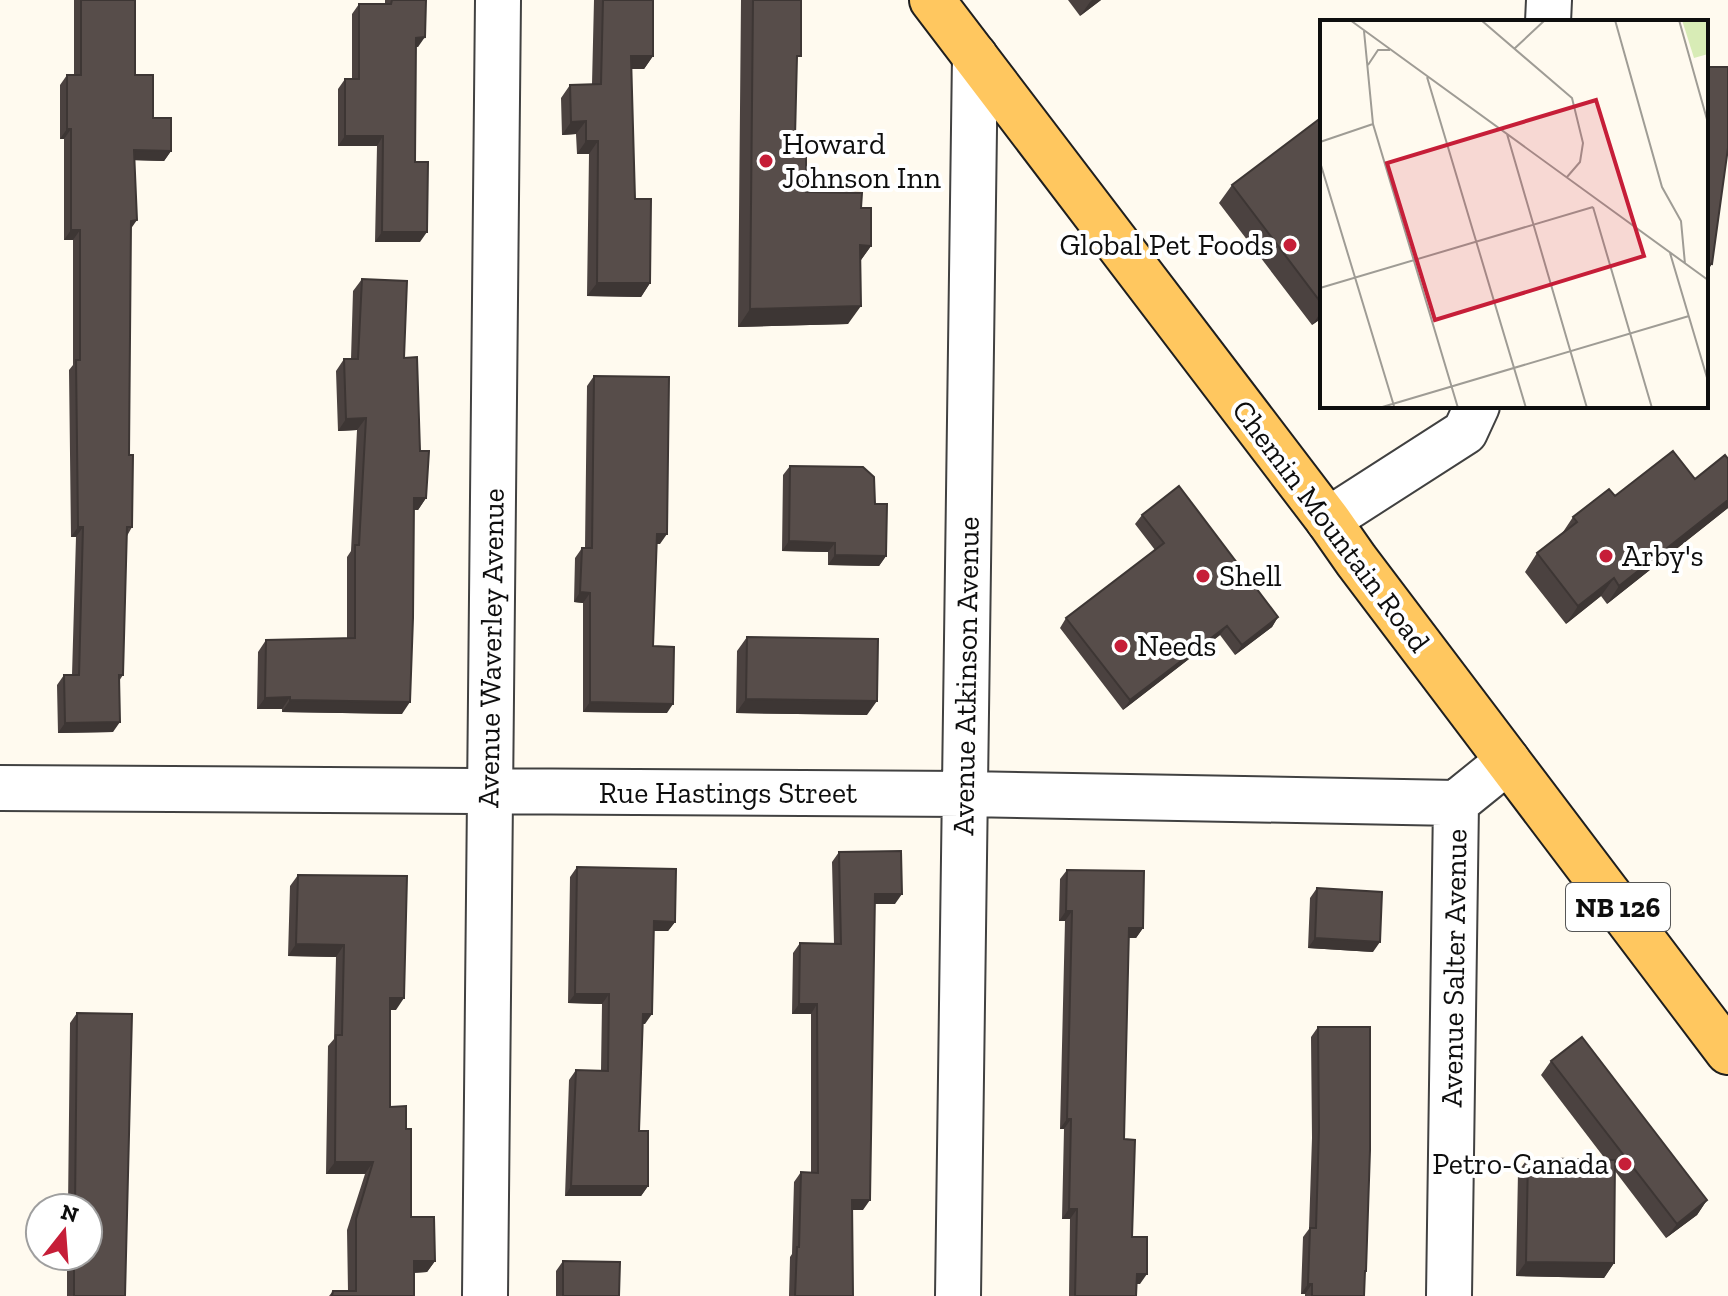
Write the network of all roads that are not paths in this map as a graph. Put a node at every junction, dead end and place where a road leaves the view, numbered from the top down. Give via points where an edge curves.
1 (498, 0) edge
2 (932, 0) edge
3 (1549, 0) edge
4 (1548, 20) edge
5 (975, 56) junction
6 (1476, 408) edge
7 (1328, 520) junction
8 (1508, 761) junction
9 (0, 788) edge
10 (490, 791) junction
11 (965, 794) junction
12 (1456, 803) junction
13 (1728, 1052) edge
14 (485, 1296) edge
15 (958, 1296) edge
16 (1449, 1296) edge

1 - 10 street, Avenue Waverley Avenue
2 - 5 main road, Chemin Mountain Road / NB 126
3 - 4 street
5 - 7 main road, Chemin Mountain Road / NB 126
5 - 11 street, Avenue Atkinson Avenue
6 - 7 street via 1465,432
7 - 8 main road, Chemin Mountain Road / NB 126
8 - 12 street, Avenue Salter Avenue
8 - 13 main road, Chemin Mountain Road / NB 126
9 - 10 street, Rue Hastings Street
10 - 11 street, Rue Hastings Street
10 - 14 street, Avenue Waverley Avenue
11 - 12 street, Rue Hastings Street
11 - 15 street, Avenue Atkinson Avenue
12 - 16 street, Avenue Salter Avenue

